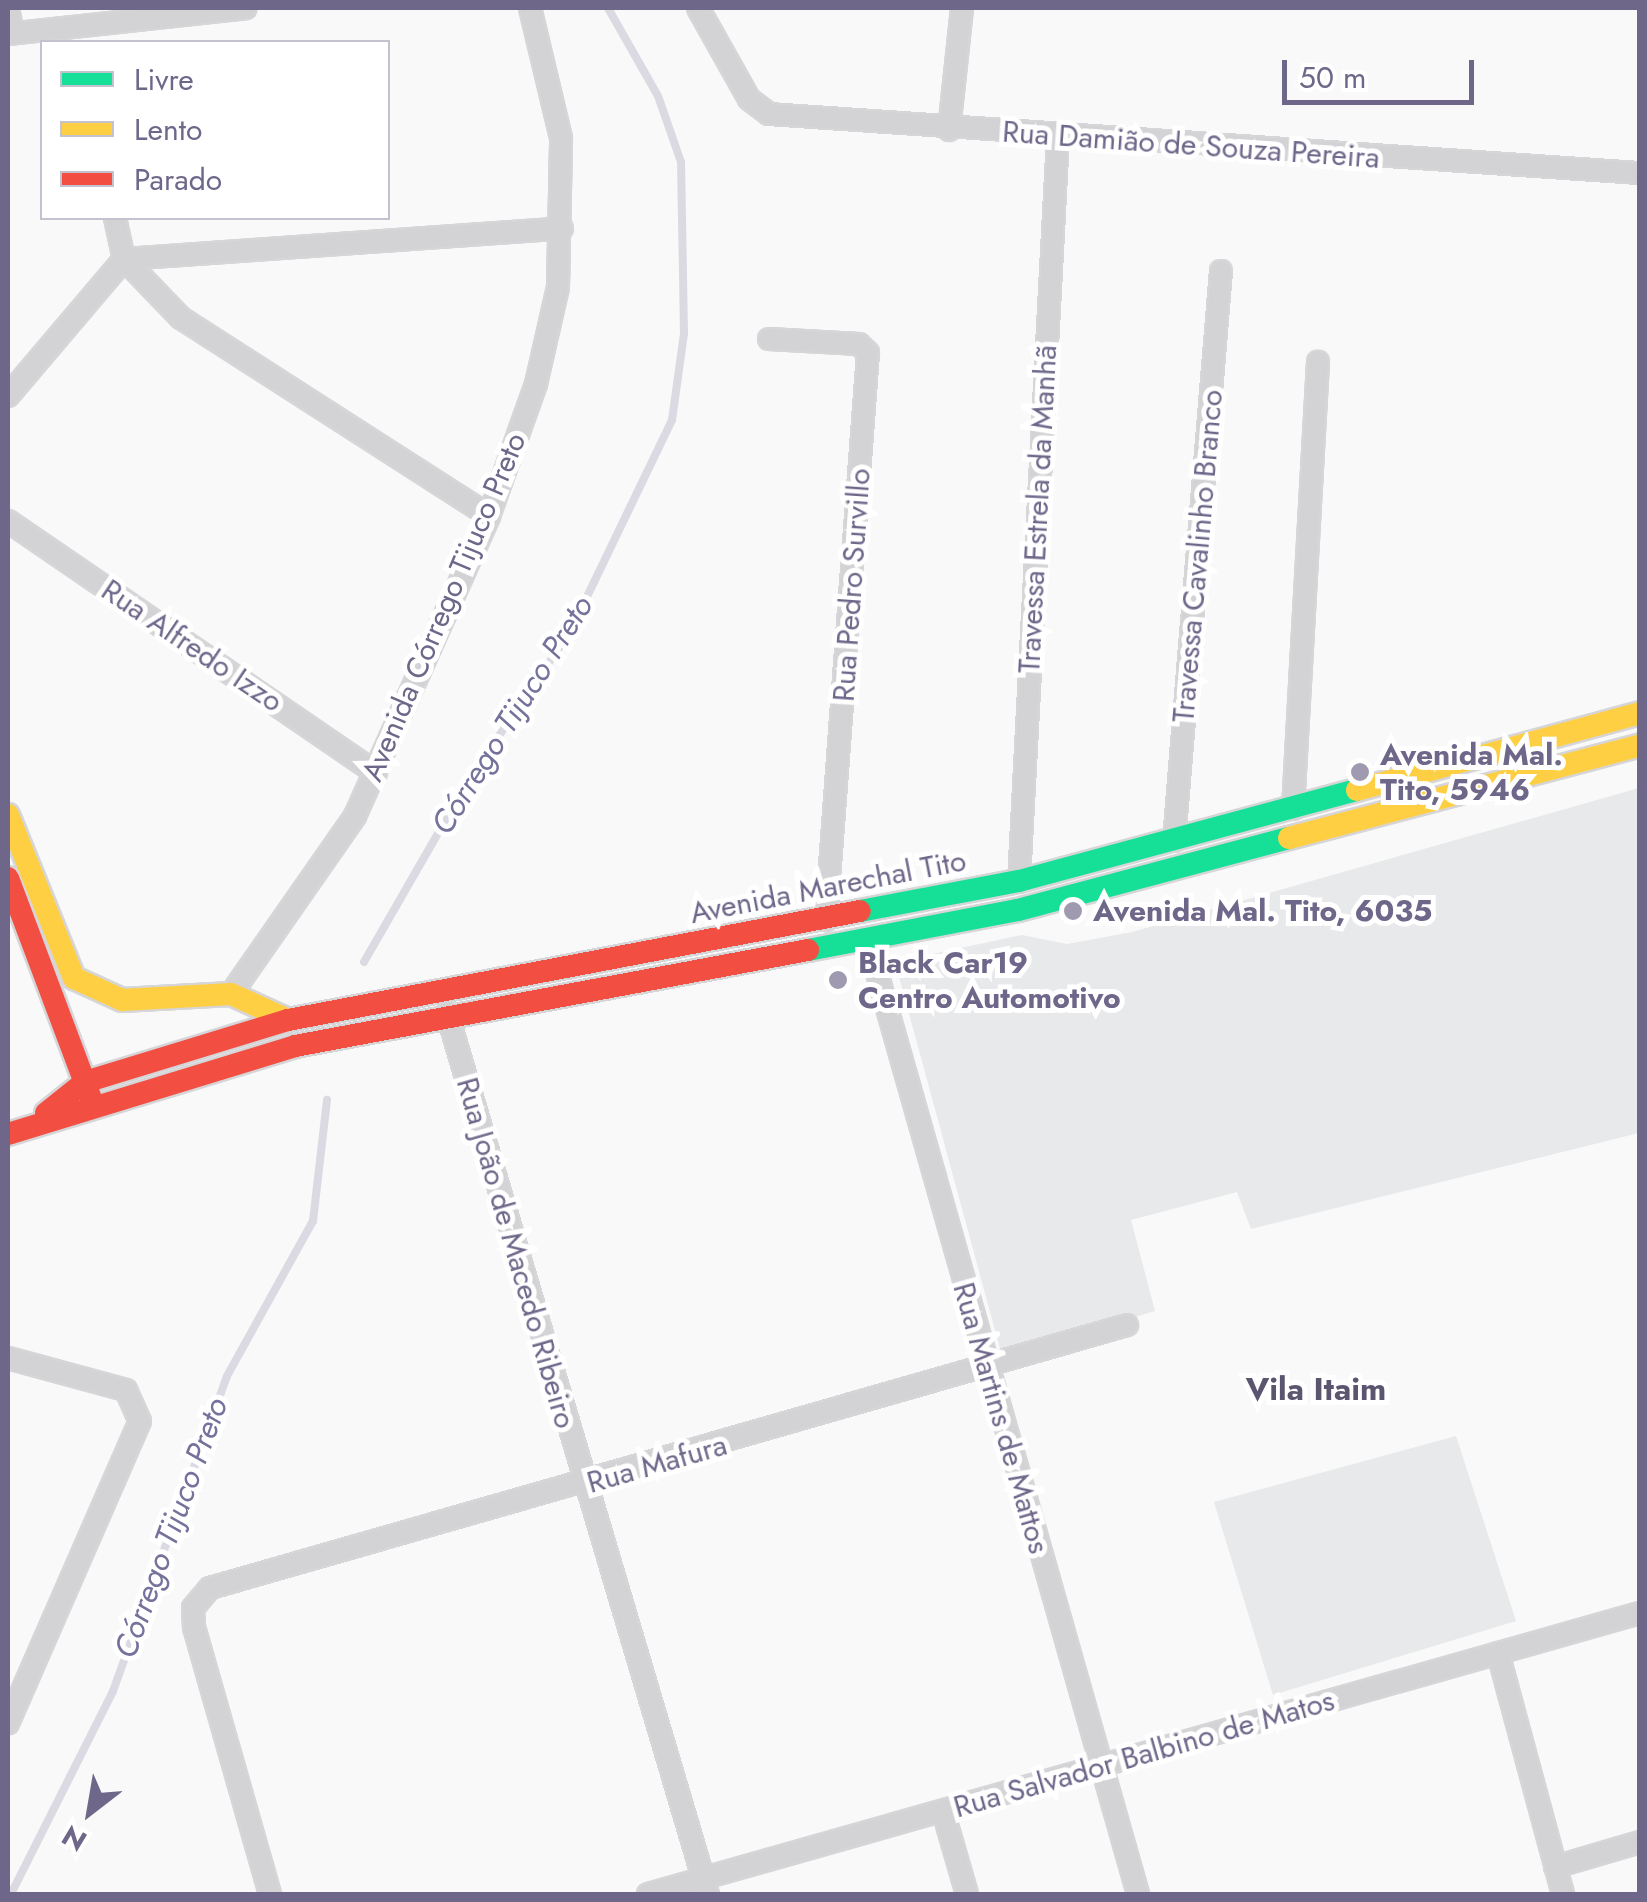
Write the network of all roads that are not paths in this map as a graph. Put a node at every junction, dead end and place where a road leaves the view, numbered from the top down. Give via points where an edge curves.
1 (8, 8) edge
2 (246, 8) edge
3 (530, 8) edge
4 (698, 8) edge
5 (962, 8) edge
6 (10, 34) edge
7 (75, 36) edge
8 (948, 130) junction
9 (1058, 137) junction
10 (1640, 173) edge
11 (115, 220) edge
12 (562, 228) junction
13 (124, 259) junction
14 (1222, 271) dead end
15 (769, 339) dead end
16 (1318, 362) dead end
17 (8, 396) edge
18 (489, 516) junction
19 (8, 521) edge
20 (1640, 713) edge
21 (1640, 745) edge
22 (376, 773) junction
23 (1293, 809) junction
24 (8, 815) edge
25 (1174, 841) junction
26 (8, 878) edge
27 (1018, 881) junction
28 (826, 920) junction
29 (868, 941) junction
30 (231, 994) junction
31 (104, 995) junction
32 (446, 1013) junction
33 (288, 1020) junction
34 (76, 1054) junction
35 (85, 1082) junction
36 (94, 1107) junction
37 (34, 1122) junction
38 (8, 1134) edge
39 (1127, 1325) dead end
40 (8, 1358) edge
41 (986, 1366) junction
42 (584, 1486) junction
43 (1640, 1612) edge
44 (1498, 1653) junction
45 (8, 1723) edge
46 (1099, 1767) junction
47 (943, 1811) junction
48 (1640, 1842) edge
49 (1555, 1867) junction
50 (706, 1887) edge
51 (270, 1894) edge
52 (648, 1894) edge
53 (967, 1894) edge
54 (1138, 1894) edge
55 (1563, 1894) edge

1 - 6 street
2 - 7 street
3 - 12 street, Avenida Córrego Tijuco Preto via 561,138
4 - 8 street, Rua Damião de Souza Pereira via 749,100 769,114
5 - 8 street
6 - 7 street
8 - 9 street, Rua Damião de Souza Pereira
9 - 10 street, Rua Damião de Souza Pereira
9 - 27 street, Travessa Estrela da Manhã
11 - 13 street
12 - 13 street
12 - 18 street, Avenida Córrego Tijuco Preto via 536,384
13 - 17 street
13 - 18 street via 181,318
14 - 25 street, Travessa Cavalinho Branco
15 - 28 street, Rua Pedro Survillo via 859,344 868,354
16 - 23 street
18 - 22 street, Avenida Córrego Tijuco Preto
19 - 22 street, Rua Alfredo Izzo
20 - 23 main road, Avenida Marechal Tito
21 - 29 main road, Avenida Marechal Tito via 1069,898
22 - 30 street, Avenida Córrego Tijuco Preto via 317,879
23 - 25 main road, Avenida Marechal Tito
24 - 31 main road via 60,962
25 - 27 main road, Avenida Marechal Tito
26 - 34 main road
27 - 28 main road, Avenida Marechal Tito
28 - 33 main road, Avenida Marechal Tito
29 - 32 main road, Avenida Marechal Tito
29 - 41 street, Rua Martins de Mattos
30 - 31 main road via 154,1002
30 - 33 main road
31 - 34 main road
32 - 36 main road, Avenida Marechal Tito via 295,1046
32 - 42 street, Rua João de Macedo Ribeiro
33 - 35 main road, Avenida Marechal Tito
34 - 35 main road
35 - 36 main road
35 - 37 main road, Avenida Marechal Tito
36 - 37 main road, Avenida Marechal Tito
37 - 38 main road, Avenida Marechal Tito
39 - 41 street, Rua Mafura
40 - 45 street via 116,1386 140,1411 110,1501
41 - 42 street, Rua Mafura
41 - 46 street, Rua Martins de Mattos
42 - 50 street, Rua João de Macedo Ribeiro
42 - 51 street, Rua Mafura via 210,1588 193,1608
43 - 44 street, Rua Salvador Balbino de Matos
44 - 46 street, Rua Salvador Balbino de Matos
44 - 49 street
46 - 47 street, Rua Salvador Balbino de Matos
46 - 54 street, Rua Martins de Mattos
47 - 50 street, Rua Salvador Balbino de Matos
47 - 53 street
48 - 49 street
49 - 55 street
50 - 52 street, Rua Salvador Balbino de Matos

